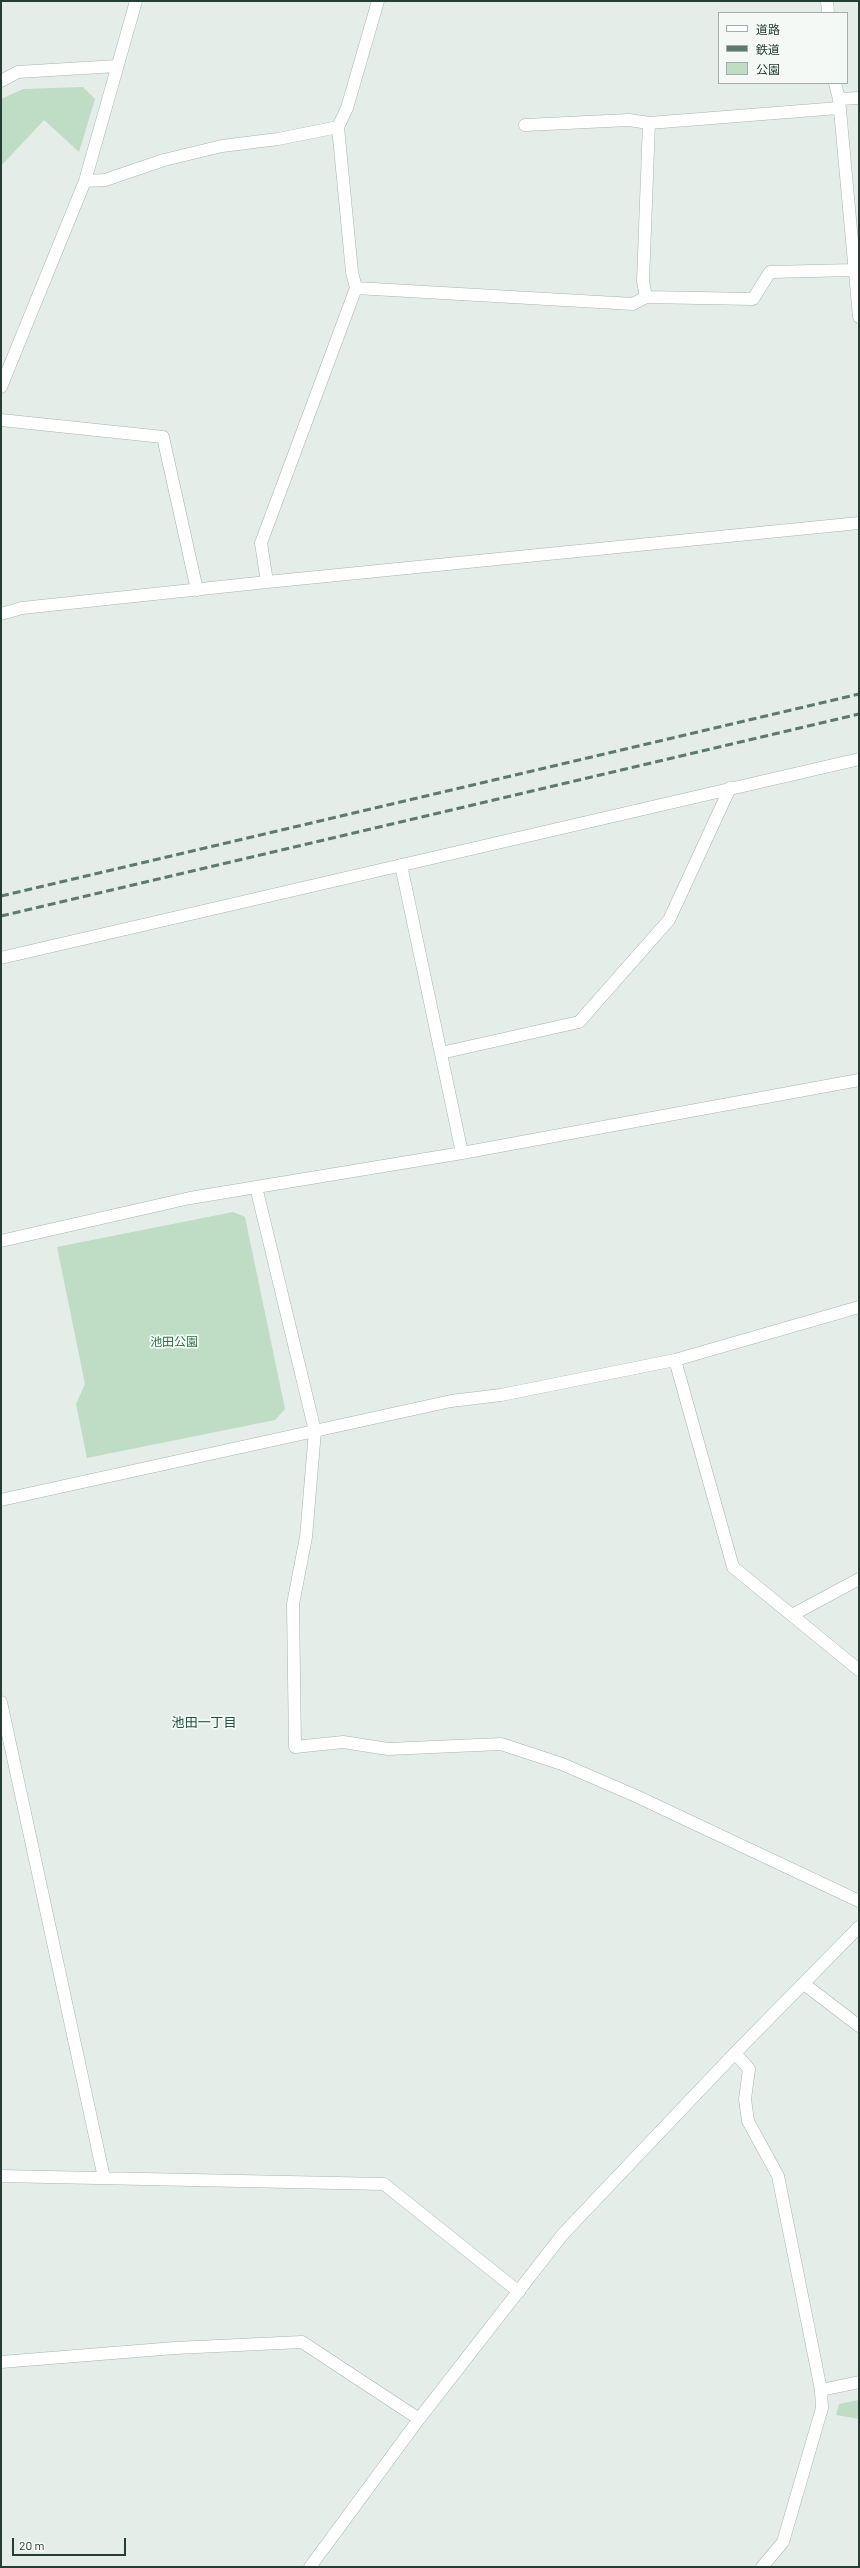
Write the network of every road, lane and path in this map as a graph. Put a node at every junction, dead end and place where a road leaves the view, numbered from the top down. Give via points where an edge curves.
1 (136, 1) edge
2 (378, 1) edge
3 (827, 1) edge
4 (828, 12) edge
5 (117, 66) junction
6 (1, 81) edge
7 (835, 84) edge
8 (859, 98) edge
9 (839, 104) junction
10 (649, 123) junction
11 (525, 125) dead end
12 (338, 127) junction
13 (85, 181) junction
14 (856, 277) edge
15 (356, 288) junction
16 (646, 297) junction
17 (859, 317) edge
18 (1, 387) edge
19 (1, 420) edge
20 (859, 523) edge
21 (267, 582) junction
22 (197, 590) junction
23 (1, 614) edge
24 (859, 759) edge
25 (730, 788) junction
26 (401, 865) junction
27 (1, 958) edge
28 (441, 1053) junction
29 (859, 1080) edge
30 (462, 1153) junction
31 (256, 1187) junction
32 (1, 1241) edge
33 (859, 1308) edge
34 (675, 1360) junction
35 (316, 1431) junction
36 (1, 1500) edge
37 (859, 1579) edge
38 (792, 1615) junction
39 (859, 1670) edge
40 (1, 1702) edge
41 (859, 1901) edge
42 (859, 1927) edge
43 (804, 1984) junction
44 (859, 2026) edge
45 (735, 2053) junction
46 (1, 2176) edge
47 (104, 2178) junction
48 (519, 2292) junction
49 (1, 2362) edge
50 (859, 2382) edge
51 (821, 2390) junction
52 (419, 2419) junction
53 (310, 2567) edge
54 (762, 2567) edge

1 - 5 street
2 - 12 street via 347,108
3 - 4 street
5 - 6 street via 18,72
5 - 13 street
7 - 9 street
8 - 9 street
9 - 10 street
9 - 14 street
10 - 11 street via 629,120
10 - 16 street via 643,281
12 - 13 street via 278,139 222,146 164,160 105,180
12 - 15 street via 352,272
13 - 18 street
14 - 16 street via 770,272 753,299
14 - 17 street
15 - 16 street via 633,304
15 - 21 street via 261,543
19 - 22 street via 163,437
20 - 21 street
21 - 22 street
22 - 23 street via 22,608
24 - 25 street
25 - 26 street
25 - 28 street via 669,920 579,1022
26 - 27 street
26 - 28 street
28 - 30 street
29 - 30 street
30 - 31 street
31 - 32 street via 190,1198
31 - 35 street
33 - 34 street
34 - 35 street via 501,1395 451,1402
34 - 38 street via 733,1568
35 - 36 street
35 - 41 street via 306,1537 293,1604 295,1747 344,1742 388,1749 501,1744 562,1764
37 - 38 street
38 - 39 street
40 - 47 street
42 - 43 street
43 - 44 street
43 - 45 street
45 - 48 street via 563,2234
45 - 51 street via 749,2070 745,2100 748,2121 778,2176
46 - 47 street
47 - 48 street via 384,2184
48 - 52 street
49 - 52 street via 175,2348 302,2342
50 - 51 street
51 - 54 street via 822,2408 782,2542
52 - 53 street

